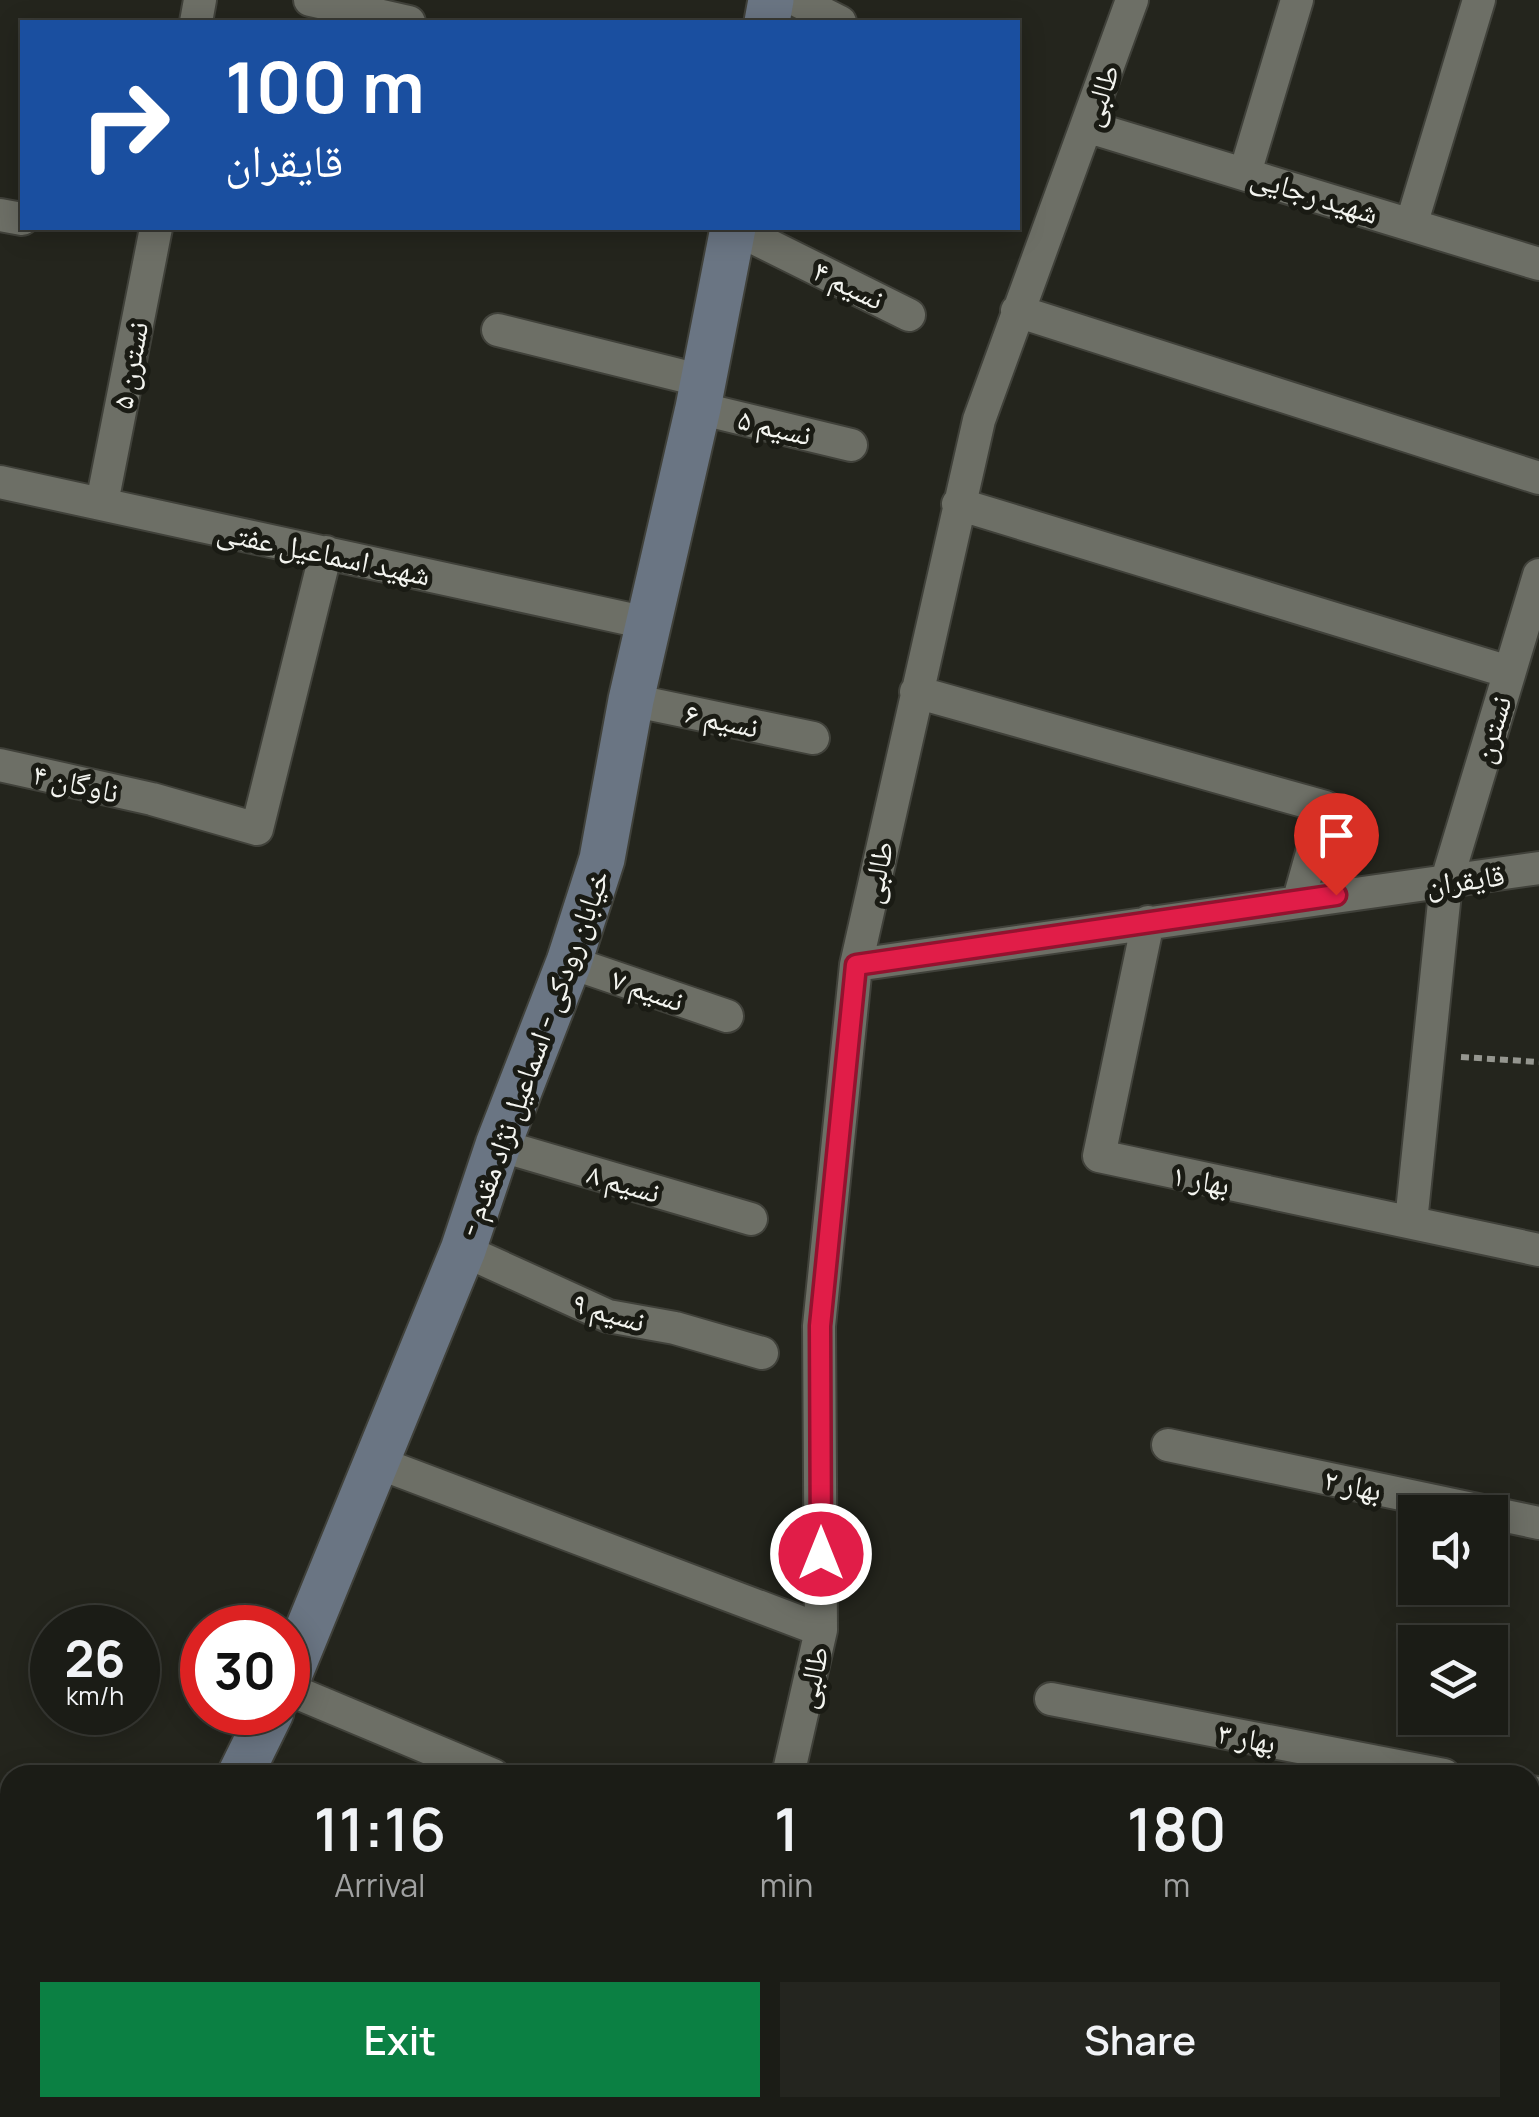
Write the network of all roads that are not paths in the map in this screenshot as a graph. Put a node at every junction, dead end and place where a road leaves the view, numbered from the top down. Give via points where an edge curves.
1 (310, 0) edge
2 (796, 0) edge
3 (1132, 0) edge
4 (1297, 0) edge
5 (1479, 0) edge
6 (400, 20) edge
7 (836, 20) edge
8 (1089, 126) junction
9 (1245, 173) junction
10 (1412, 222) junction
11 (156, 230) edge
12 (734, 230) edge
13 (738, 230) edge
14 (1539, 264) edge
15 (1017, 311) junction
16 (910, 315) dead end
17 (498, 330) dead end
18 (701, 394) junction
19 (852, 445) dead end
20 (1539, 478) edge
21 (0, 482) edge
22 (102, 503) junction
23 (958, 504) junction
24 (326, 552) junction
25 (1539, 575) edge
26 (647, 623) junction
27 (1508, 672) junction
28 (916, 692) junction
29 (631, 700) junction
30 (814, 738) dead end
31 (0, 765) edge
32 (1539, 868) edge
33 (1446, 884) junction
34 (1299, 899) junction
35 (1148, 922) junction
36 (570, 962) junction
37 (856, 965) junction
38 (727, 1016) dead end
39 (498, 1146) junction
40 (751, 1219) dead end
41 (1410, 1222) junction
42 (463, 1250) junction
43 (1539, 1250) edge
44 (762, 1353) dead end
45 (1168, 1445) dead end
46 (376, 1462) junction
47 (1539, 1522) edge
48 (310, 1624) edge
49 (821, 1630) junction
50 (310, 1699) edge
51 (1051, 1700) dead end
52 (260, 1735) edge
53 (245, 1765) edge
54 (469, 1765) edge
55 (790, 1765) edge
56 (1392, 1765) edge

1 - 6 street
2 - 7 street
3 - 8 street, طالبی
4 - 9 street
5 - 10 street
8 - 9 street, شهید رجایی
8 - 15 street, طالبی
9 - 10 street, شهید رجایی
10 - 14 street, شهید رجایی
11 - 22 street, نسترن ۵
12 - 18 street, - خیابان رودکی - اسماعیل نژاد مقدم
13 - 16 street, نسیم ۴
15 - 20 street
15 - 23 street, طالبی
17 - 18 street, نسیم ۵
18 - 19 street, نسیم ۵
18 - 26 street, - خیابان رودکی - اسماعیل نژاد مقدم
21 - 22 street, شهید اسماعیل عفتی
22 - 24 street, شهید اسماعیل عفتی
23 - 27 street
23 - 28 street, طالبی
24 - 26 street, شهید اسماعیل عفتی
24 - 31 street, ناوگان ۴ via 258,830
25 - 27 street, نسترن
26 - 29 street, - خیابان رودکی - اسماعیل نژاد مقدم
27 - 33 street, نسترن
28 - 34 street via 1325,807
28 - 37 street, طالبی
29 - 30 street, نسیم ۶
29 - 36 street, - خیابان رودکی - اسماعیل نژاد مقدم via 602,859
32 - 33 street, قایقران
33 - 34 street, قایقران
33 - 41 street, نسترن
34 - 35 street, قایقران
35 - 37 street, قایقران
35 - 41 street, بهار ۱ via 1098,1156
36 - 38 street, نسیم ۷
36 - 39 street, - خیابان رودکی - اسماعیل نژاد مقدم
37 - 49 street, طالبی via 820,1326
39 - 40 street, نسیم ۸
39 - 42 street, - خیابان رودکی - اسماعیل نژاد مقدم
41 - 43 street, بهار ۱
42 - 44 street, نسیم ۹ via 608,1316
42 - 46 street, - خیابان رودکی - اسماعیل نژاد مقدم
45 - 47 street, بهار ۲
46 - 48 street, - خیابان رودکی - اسماعیل نژاد مقدم
46 - 49 street
49 - 55 street, طالبی
50 - 54 street
51 - 56 street, بهار ۳
52 - 53 street

